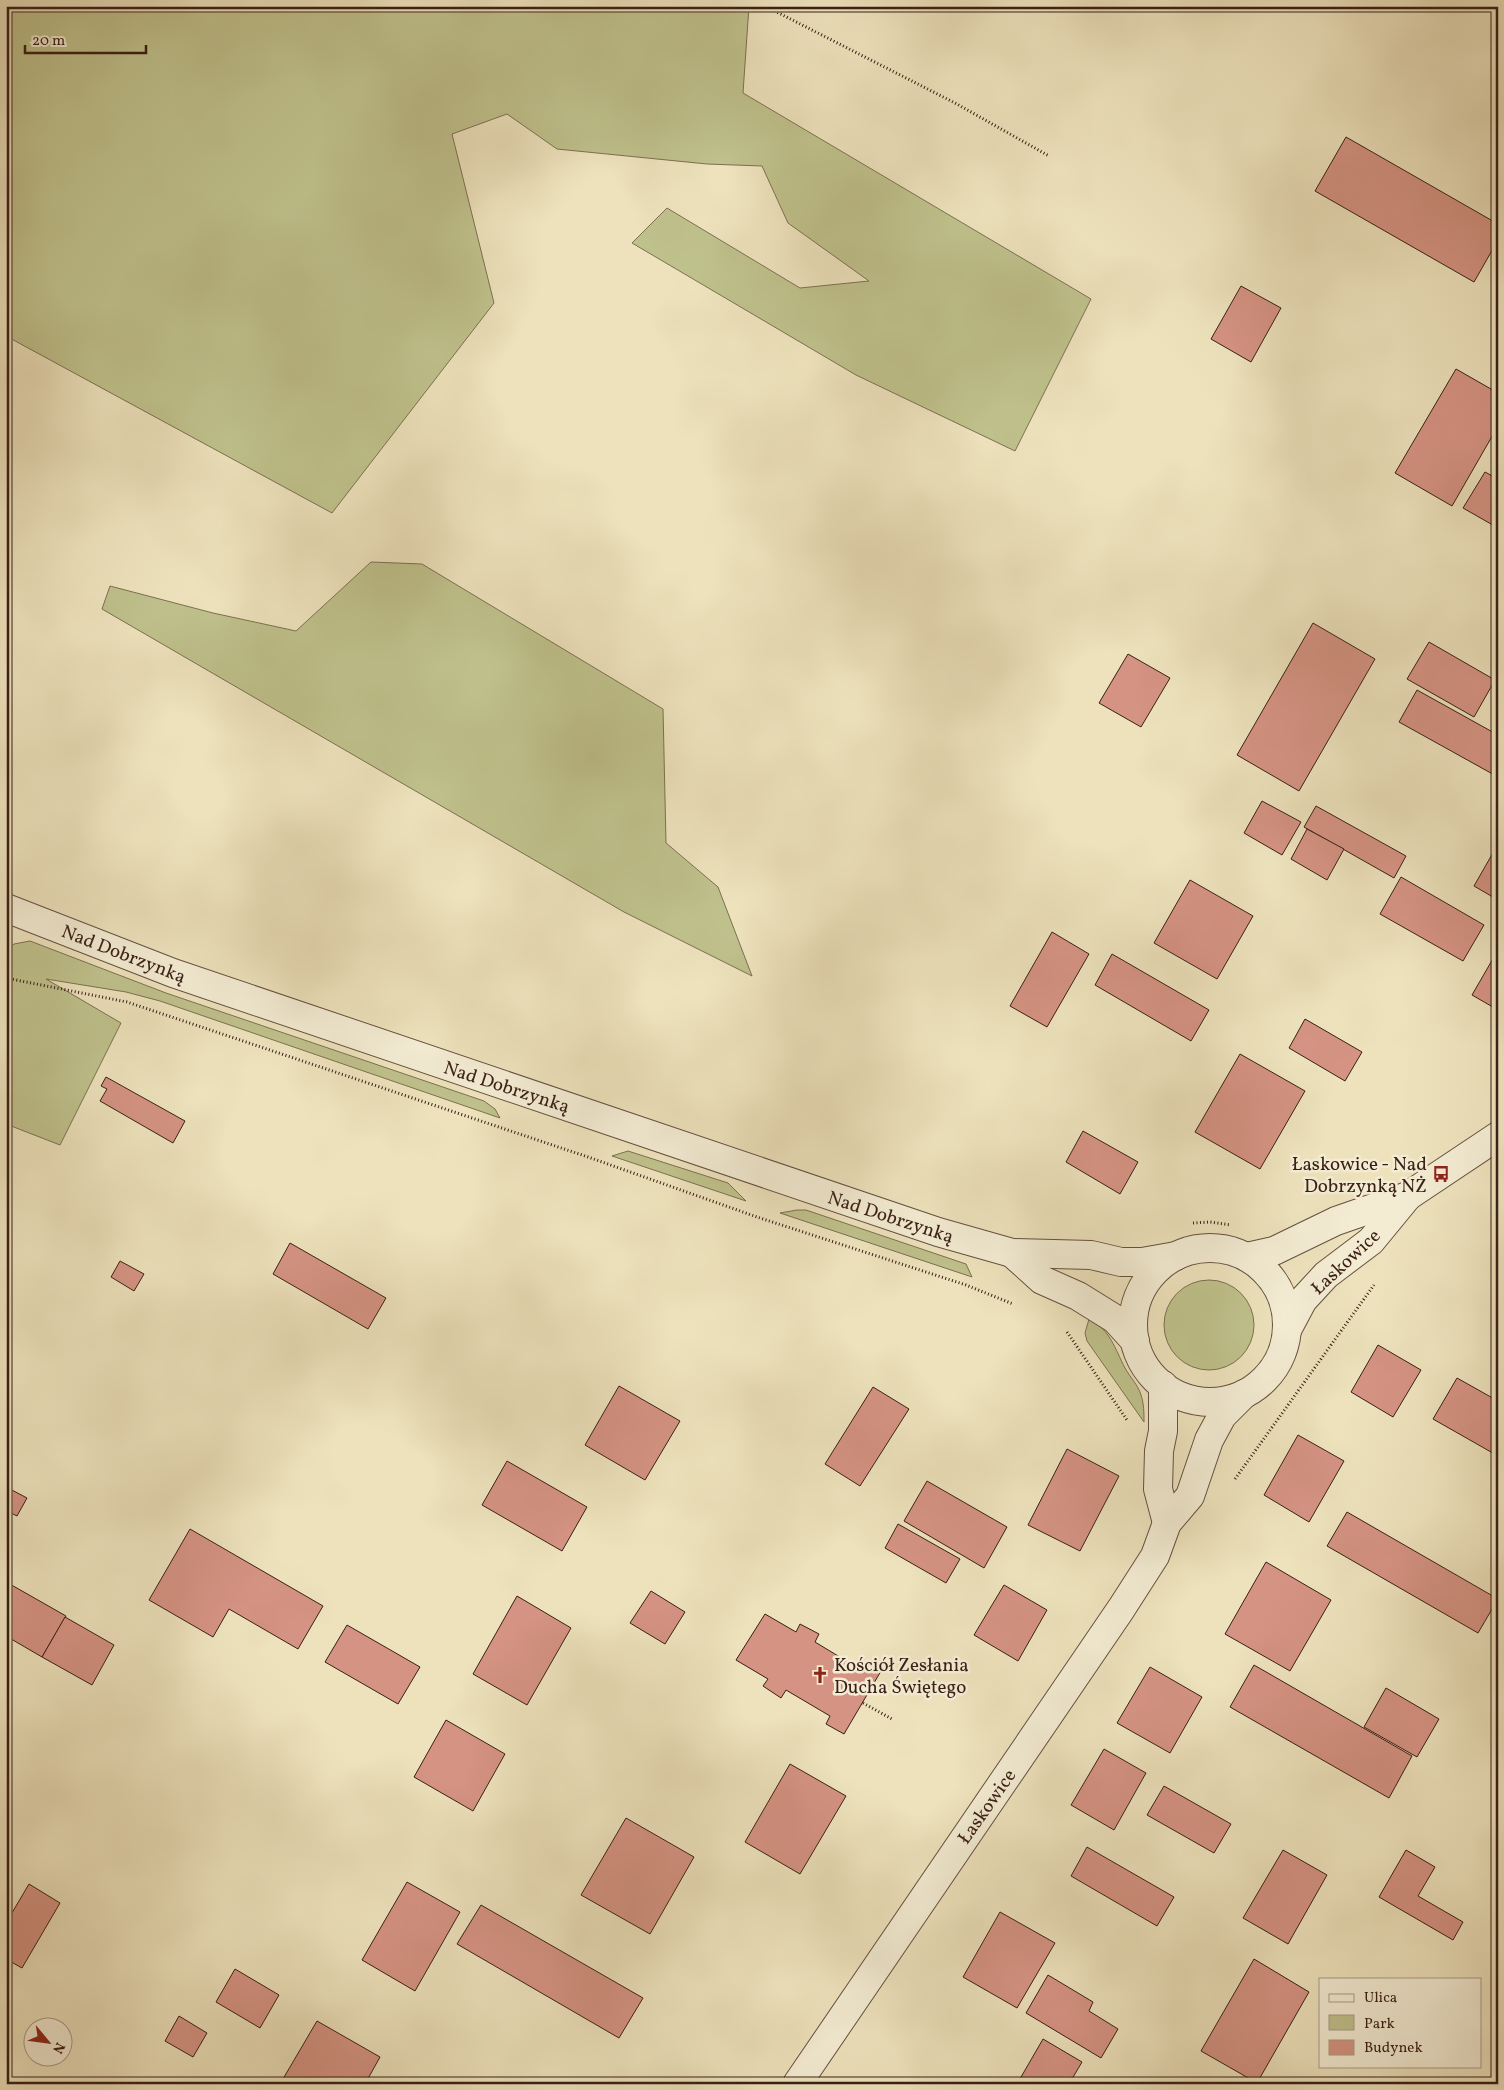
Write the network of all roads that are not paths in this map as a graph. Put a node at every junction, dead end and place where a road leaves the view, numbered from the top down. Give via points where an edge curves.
1 (6, 908) edge
2 (1498, 1136) edge
3 (1408, 1196) junction
4 (1012, 1253) junction
5 (1176, 1256) junction
6 (1247, 1257) junction
7 (1287, 1330) junction
8 (1135, 1341) junction
9 (1163, 1385) junction
10 (1244, 1394) junction
11 (1167, 1523) junction
12 (797, 2084) edge

1 - 4 street, Nad Dobrzynką via 183,976 890,1217
2 - 3 street, Łaskowice
3 - 6 street, Łaskowice via 1336,1221 1274,1251
3 - 7 street, Łaskowice via 1371,1241 1326,1276 1304,1300
4 - 5 street, Nad Dobrzynką via 1091,1255 1121,1262
4 - 8 street, Nad Dobrzynką via 1042,1280 1078,1296 1115,1319
5 - 6 street via 1211,1248 1230,1250
5 - 8 street via 1159,1268 1137,1301
6 - 7 street via 1278,1287 1285,1308
7 - 10 street via 1284,1345 1270,1373
8 - 9 street via 1150,1373
9 - 10 street via 1177,1395 1193,1400 1211,1402
9 - 11 street via 1158,1489
10 - 11 street, Łaskowice via 1222,1416 1209,1440 1190,1496
11 - 12 street, Łaskowice via 1155,1556 1121,1609

